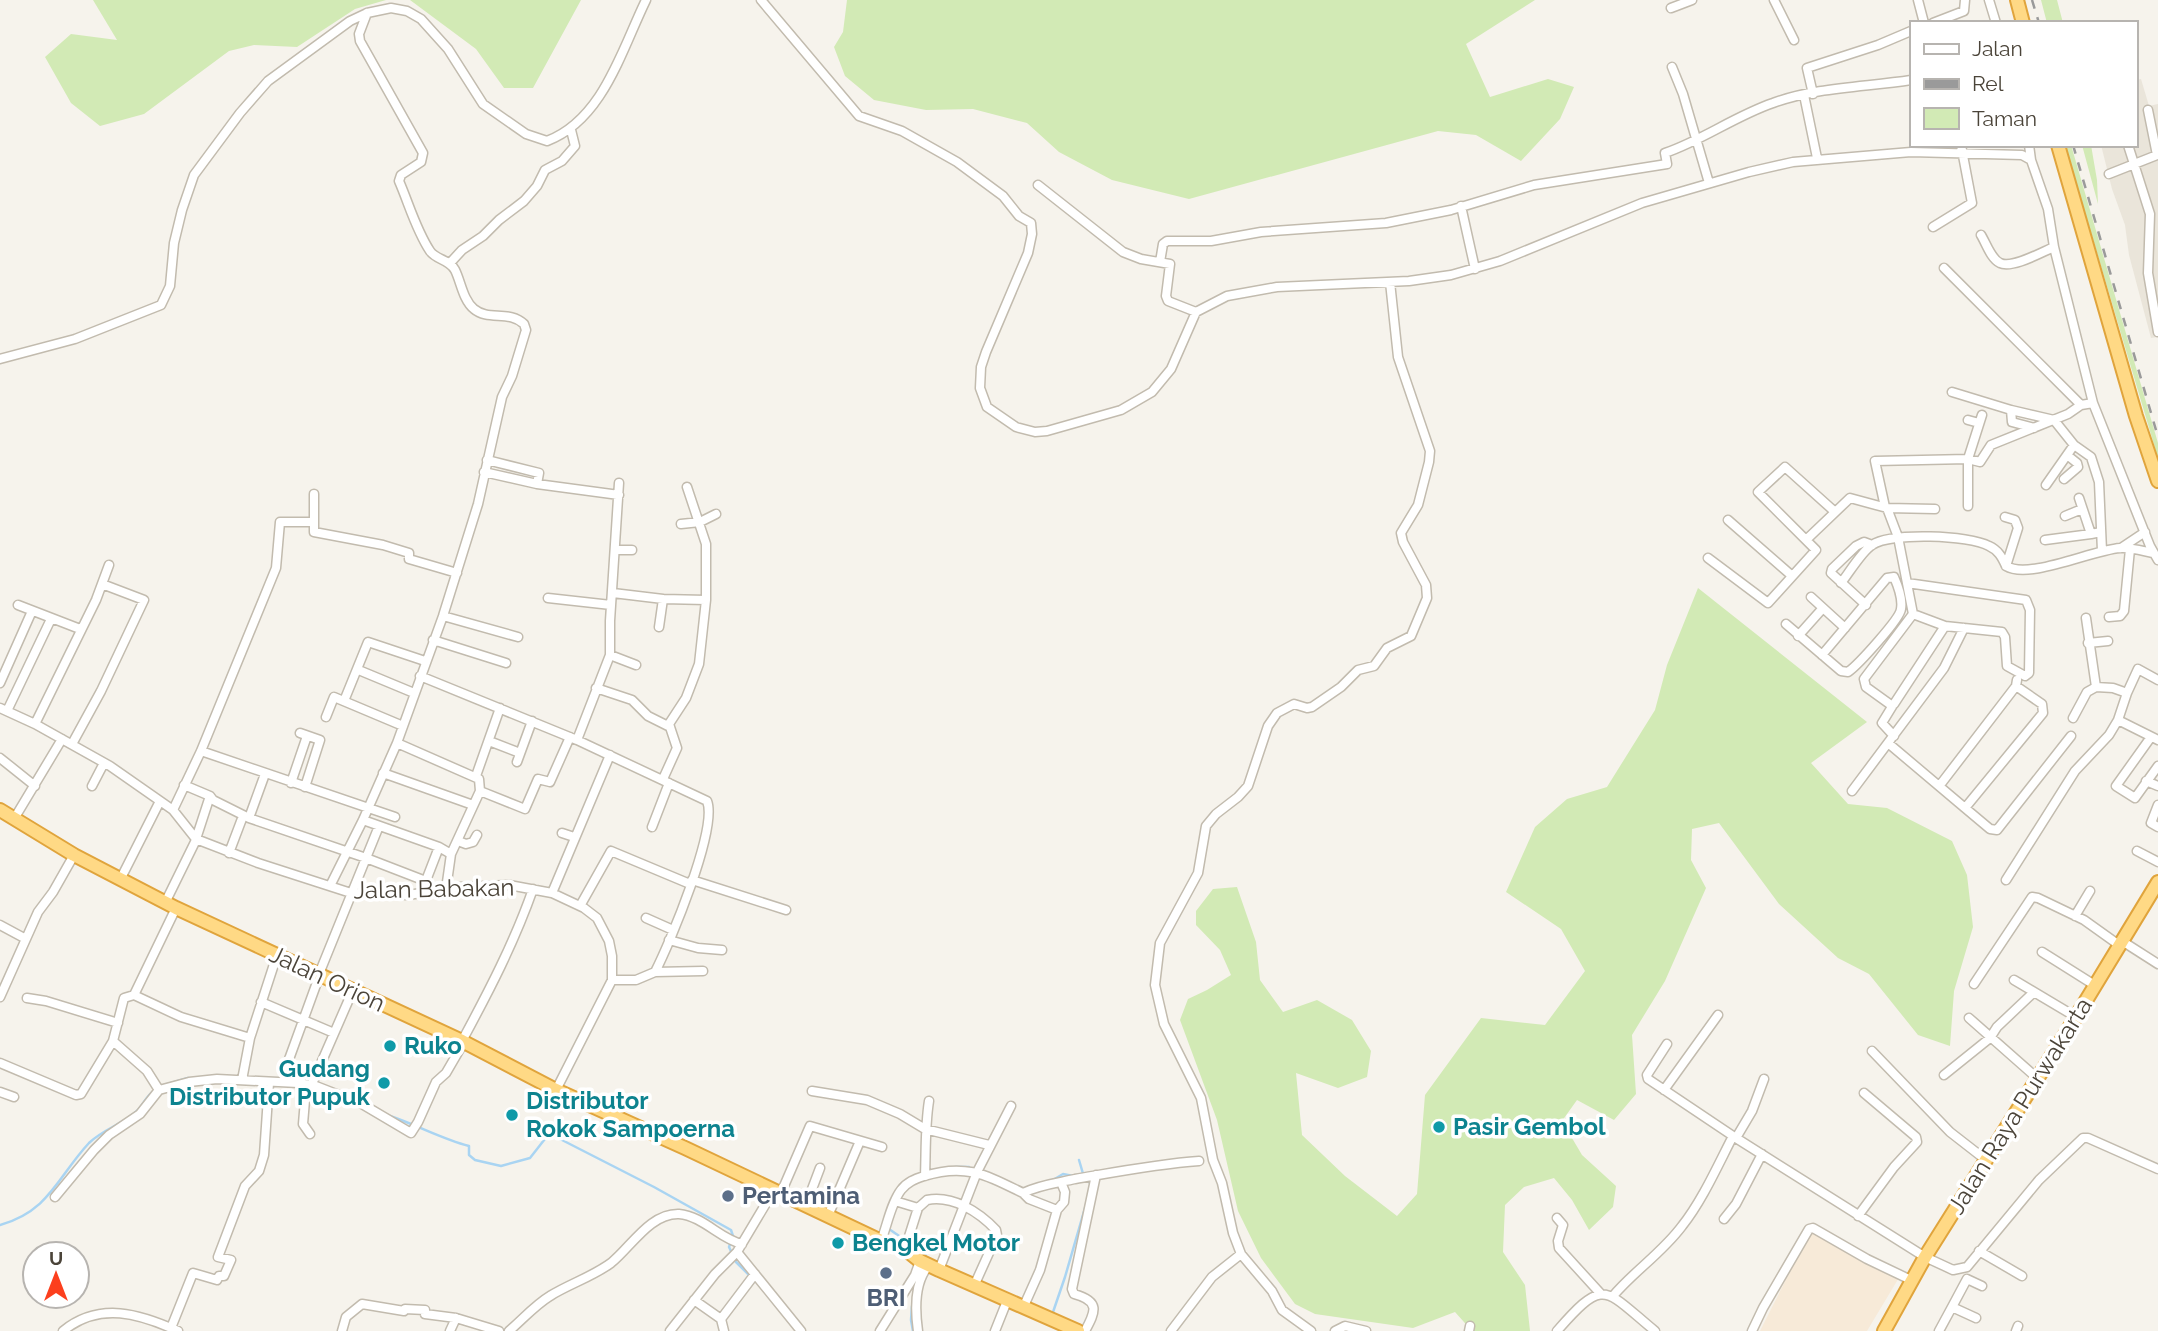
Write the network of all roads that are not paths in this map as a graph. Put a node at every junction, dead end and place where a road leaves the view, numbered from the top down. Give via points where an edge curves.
1 (646, 0) edge
2 (761, 0) edge
3 (1692, 0) edge
4 (1774, 0) edge
5 (1917, 0) edge
6 (1965, 0) edge
7 (1989, 0) edge
8 (2017, 0) edge
9 (1671, 8) dead end
10 (367, 13) junction
11 (1923, 21) edge
12 (1938, 21) edge
13 (1995, 21) edge
14 (2022, 21) edge
15 (1910, 31) edge
16 (1794, 40) dead end
17 (1672, 67) dead end
18 (1910, 79) edge
19 (1809, 94) junction
20 (2148, 110) dead end
21 (571, 130) junction
22 (1696, 141) junction
23 (2029, 147) edge
24 (2059, 147) edge
25 (2129, 147) edge
26 (1962, 148) edge
27 (1817, 158) junction
28 (2031, 160) junction
29 (2135, 164) junction
30 (2109, 174) dead end
31 (1709, 183) junction
32 (1038, 185) dead end
33 (1461, 206) junction
34 (1933, 227) dead end
35 (1981, 235) dead end
36 (2054, 247) junction
37 (1160, 262) junction
38 (450, 263) junction
39 (2158, 263) edge
40 (1944, 268) dead end
41 (1475, 269) junction
42 (2148, 273) junction
43 (1390, 282) junction
44 (1196, 312) junction
45 (2158, 332) edge
46 (0, 359) edge
47 (1952, 392) dead end
48 (2093, 403) junction
49 (2081, 405) junction
50 (2011, 410) junction
51 (1968, 420) dead end
52 (2054, 420) junction
53 (2034, 428) junction
54 (2074, 445) junction
55 (2067, 455) junction
56 (1968, 459) junction
57 (487, 460) junction
58 (484, 472) junction
59 (2064, 479) dead end
60 (2158, 481) edge
61 (620, 483) dead end
62 (537, 484) junction
63 (2046, 485) dead end
64 (687, 486) dead end
65 (314, 495) dead end
66 (619, 495) junction
67 (2078, 498) dead end
68 (1968, 506) dead end
69 (1886, 507) junction
70 (1935, 509) dead end
71 (2082, 509) junction
72 (1834, 511) junction
73 (716, 513) dead end
74 (2065, 516) dead end
75 (2004, 517) dead end
76 (1728, 520) dead end
77 (314, 522) junction
78 (700, 522) junction
79 (681, 524) dead end
80 (2101, 532) junction
81 (2145, 532) junction
82 (2091, 534) junction
83 (1898, 537) junction
84 (1807, 539) junction
85 (2045, 540) dead end
86 (1872, 545) junction
87 (2126, 548) junction
88 (615, 550) junction
89 (632, 550) dead end
90 (2102, 551) junction
91 (2156, 557) edge
92 (1709, 558) dead end
93 (109, 565) dead end
94 (2006, 566) junction
95 (457, 573) junction
96 (1791, 575) junction
97 (1841, 583) junction
98 (1907, 583) junction
99 (102, 584) junction
100 (613, 593) junction
101 (1811, 597) dead end
102 (548, 598) dead end
103 (663, 599) junction
104 (706, 600) junction
105 (18, 605) dead end
106 (611, 605) junction
107 (1866, 605) junction
108 (1823, 608) junction
109 (32, 611) junction
110 (1913, 614) junction
111 (443, 616) junction
112 (2109, 617) dead end
113 (2086, 618) dead end
114 (51, 619) junction
115 (1786, 624) dead end
116 (1945, 626) junction
117 (659, 627) dead end
118 (1845, 628) junction
119 (1965, 628) junction
120 (80, 629) junction
121 (1798, 635) junction
122 (518, 637) dead end
123 (433, 640) junction
124 (2108, 640) dead end
125 (2088, 643) junction
126 (1822, 654) junction
127 (610, 655) junction
128 (425, 661) junction
129 (506, 663) dead end
130 (636, 665) dead end
131 (361, 671) dead end
132 (2018, 674) junction
133 (420, 676) junction
134 (2158, 680) edge
135 (0, 683) edge
136 (2016, 686) junction
137 (2096, 687) junction
138 (596, 688) junction
139 (414, 693) junction
140 (2127, 693) junction
141 (344, 701) junction
142 (1893, 705) junction
143 (500, 708) junction
144 (4, 709) edge
145 (326, 717) dead end
146 (2073, 718) dead end
147 (2118, 720) junction
148 (532, 721) junction
149 (35, 724) junction
150 (403, 726) junction
151 (670, 727) junction
152 (2071, 736) dead end
153 (574, 738) junction
154 (2155, 738) edge
155 (1891, 739) junction
156 (61, 741) junction
157 (489, 741) junction
158 (397, 743) junction
159 (72, 744) junction
160 (201, 751) junction
161 (610, 755) junction
162 (0, 758) edge
163 (103, 765) junction
164 (2158, 766) edge
165 (383, 773) junction
166 (265, 774) junction
167 (476, 776) junction
168 (666, 781) junction
169 (2146, 781) junction
170 (291, 783) junction
171 (184, 785) junction
172 (1940, 785) junction
173 (35, 786) junction
174 (92, 786) dead end
175 (2158, 786) edge
176 (305, 787) junction
177 (480, 791) junction
178 (1852, 791) dead end
179 (210, 796) junction
180 (159, 803) junction
181 (473, 805) junction
182 (2158, 805) edge
183 (368, 808) junction
184 (1965, 808) junction
185 (0, 810) edge
186 (173, 810) junction
187 (246, 817) junction
188 (395, 817) dead end
189 (14, 819) junction
190 (363, 820) junction
191 (379, 826) junction
192 (652, 827) dead end
193 (2158, 827) edge
194 (562, 833) dead end
195 (477, 835) dead end
196 (574, 837) junction
197 (458, 841) junction
198 (195, 842) junction
199 (439, 847) junction
200 (346, 851) junction
201 (2137, 851) dead end
202 (229, 853) junction
203 (451, 854) junction
204 (74, 855) junction
205 (366, 858) junction
206 (2158, 862) edge
207 (120, 880) junction
208 (2006, 880) dead end
209 (691, 882) junction
210 (2158, 883) edge
211 (330, 886) junction
212 (446, 889) junction
213 (533, 889) junction
214 (2090, 891) dead end
215 (351, 893) junction
216 (552, 893) junction
217 (171, 906) junction
218 (580, 906) junction
219 (786, 910) dead end
220 (2075, 916) junction
221 (646, 918) dead end
222 (0, 925) edge
223 (673, 930) junction
224 (26, 939) junction
225 (669, 940) junction
226 (2120, 943) junction
227 (722, 950) dead end
228 (2042, 952) dead end
229 (277, 955) junction
230 (2158, 964) edge
231 (703, 971) dead end
232 (655, 972) junction
233 (319, 974) junction
234 (612, 980) junction
235 (2014, 980) dead end
236 (1974, 984) dead end
237 (2095, 986) junction
238 (354, 990) junction
239 (2033, 993) junction
240 (134, 995) junction
241 (0, 997) edge
242 (27, 998) dead end
243 (261, 1002) junction
244 (1718, 1015) dead end
245 (2076, 1017) junction
246 (1969, 1018) dead end
247 (303, 1019) junction
248 (118, 1023) junction
249 (334, 1032) junction
250 (250, 1038) junction
251 (1990, 1038) junction
252 (113, 1041) junction
253 (463, 1041) junction
254 (1667, 1044) dead end
255 (1872, 1051) dead end
256 (0, 1063) edge
257 (1944, 1075) dead end
258 (242, 1078) junction
259 (2037, 1078) junction
260 (1764, 1079) dead end
261 (284, 1080) junction
262 (269, 1083) junction
263 (312, 1083) junction
264 (158, 1089) junction
265 (556, 1090) junction
266 (1664, 1090) junction
267 (0, 1091) edge
268 (812, 1091) dead end
269 (1864, 1093) dead end
270 (14, 1097) dead end
271 (929, 1101) dead end
272 (1011, 1106) dead end
273 (925, 1129) junction
274 (310, 1135) dead end
275 (1735, 1137) junction
276 (860, 1141) junction
277 (989, 1145) junction
278 (882, 1147) dead end
279 (1762, 1154) junction
280 (1986, 1160) junction
281 (1199, 1161) dead end
282 (820, 1168) dead end
283 (2158, 1169) edge
284 (977, 1172) junction
285 (1094, 1175) junction
286 (925, 1176) junction
287 (1061, 1182) junction
288 (778, 1192) junction
289 (1023, 1193) junction
290 (55, 1197) dead end
291 (895, 1201) junction
292 (806, 1205) junction
293 (964, 1206) junction
294 (918, 1208) junction
295 (1057, 1210) junction
296 (828, 1216) junction
297 (1858, 1216) junction
298 (1557, 1218) dead end
299 (1724, 1219) dead end
300 (881, 1241) junction
301 (905, 1249) junction
302 (736, 1250) junction
303 (1979, 1251) junction
304 (1241, 1254) junction
305 (1925, 1257) junction
306 (927, 1264) junction
307 (753, 1276) junction
308 (2022, 1276) dead end
309 (1913, 1281) junction
310 (974, 1286) junction
311 (1982, 1286) dead end
312 (1600, 1293) junction
313 (1612, 1296) junction
314 (694, 1300) junction
315 (1007, 1301) junction
316 (1952, 1307) junction
317 (1023, 1308) junction
318 (456, 1318) junction
319 (1976, 1318) dead end
320 (721, 1319) junction
321 (1054, 1324) edge
322 (174, 1329) edge
323 (675, 1329) edge
324 (63, 1331) edge
325 (342, 1331) edge
326 (450, 1331) edge
327 (499, 1331) edge
328 (509, 1331) edge
329 (724, 1331) edge
330 (801, 1331) edge
331 (880, 1331) edge
332 (918, 1331) edge
333 (995, 1331) edge
334 (1077, 1331) edge
335 (1085, 1331) edge
336 (1171, 1331) edge
337 (1311, 1331) edge
338 (1335, 1331) edge
339 (1366, 1331) edge
340 (1557, 1331) edge
341 (1655, 1331) edge
342 (1752, 1331) edge
343 (1884, 1331) edge
344 (1940, 1331) edge

1 - 21 street via 597,100
2 - 44 street via 859,116 902,131 957,162 1031,223 1028,253 981,368 982,398 993,414 1024,430 1047,432 1138,402 1166,377
3 - 9 street
4 - 16 street
5 - 11 street
6 - 12 street via 1964,11
7 - 13 street
8 - 14 highway
10 - 21 street via 391,8 421,19 448,49 483,104 526,134 547,141
10 - 38 street via 360,41 422,153 421,162 399,181 432,255
10 - 46 street via 268,81 194,175 174,243 170,286 161,305 75,339
15 - 19 street via 1807,68
17 - 22 street
18 - 19 street
19 - 22 street via 1768,104
19 - 27 street
20 - 29 street via 2157,154
21 - 38 street via 575,146 562,161 545,170 524,201
22 - 31 street
22 - 33 street via 1665,153 1667,164 1534,185
23 - 28 street
24 - 60 highway
25 - 29 street
26 - 27 street
26 - 28 street
26 - 34 street via 1972,203
27 - 31 street
28 - 36 street via 2048,209
29 - 30 street
29 - 42 street via 2150,214
31 - 41 street via 1618,212
32 - 37 street via 1122,252
33 - 37 street via 1386,223 1167,241
33 - 41 street
35 - 36 street via 2004,264 2015,264
36 - 48 street
37 - 44 street via 1171,265 1168,301
38 - 57 street via 475,310 514,317 526,330 502,397
39 - 42 street
40 - 49 street
41 - 43 street
42 - 45 street
43 - 44 street via 1247,290
43 - 304 street via 1398,357 1430,451 1418,505 1401,533 1426,585 1424,607 1412,634 1387,648 1374,666 1358,670 1312,707 1294,704 1275,715 1263,736 1248,786 1206,827 1198,873 1158,951 1156,992 1161,1015 1201,1098 1213,1160
47 - 50 street
48 - 49 street
48 - 81 street
49 - 52 street
50 - 52 street
50 - 53 street via 2012,422
51 - 56 street via 1981,419
52 - 53 street
52 - 54 street
53 - 56 street via 1991,445 1981,461
54 - 55 street
54 - 80 street via 2091,457 2096,470
55 - 59 street via 2078,467
55 - 63 street
56 - 68 street
56 - 69 street via 1875,461
57 - 58 street
57 - 62 street via 539,472
58 - 62 street
58 - 95 street
61 - 66 street
62 - 66 street
64 - 78 street
65 - 77 street
66 - 88 street
67 - 71 street
69 - 70 street
69 - 72 street via 1850,498
69 - 83 street
71 - 74 street
71 - 82 street
72 - 84 street
72 - 84 street via 1785,467 1758,492
73 - 78 street
75 - 94 street via 2015,520 2018,528
76 - 96 street
77 - 95 street via 314,532 383,545 410,553 410,559
77 - 160 street via 280,522 276,568
78 - 79 street
78 - 104 street via 707,559
80 - 82 street
80 - 90 street
81 - 87 street
81 - 91 street
82 - 85 street
83 - 86 street
83 - 94 street via 1978,542 1993,547
83 - 98 street
84 - 96 street via 1815,551
86 - 97 street
86 - 97 street via 1856,546 1832,569 1831,575
87 - 90 street
87 - 91 street
87 - 112 street via 2124,611
88 - 89 street
88 - 100 street
90 - 94 street via 2054,565 2017,570
92 - 96 street via 1766,603
93 - 99 street
95 - 111 street
97 - 107 street
98 - 110 street
98 - 132 street via 2026,600 2031,667 2027,676
99 - 120 street
99 - 159 street via 144,600
100 - 103 street
100 - 106 street
101 - 108 street
102 - 106 street
103 - 104 street
103 - 117 street
104 - 151 street via 699,664
105 - 109 street
106 - 127 street
107 - 118 street
107 - 126 street via 1887,578 1894,577 1901,597 1900,612 1860,662 1844,673
108 - 118 street
108 - 121 street
109 - 114 street
109 - 135 street
110 - 116 street
110 - 142 street via 1864,679 1866,687
111 - 122 street
111 - 123 street
113 - 125 street
114 - 120 street
114 - 144 street
115 - 121 street
116 - 119 street
116 - 142 street
118 - 126 street
119 - 132 street via 2003,632 2006,665
119 - 155 street via 1944,668
120 - 149 street
121 - 126 street
123 - 128 street
123 - 129 street
124 - 125 street
125 - 137 street
127 - 130 street
127 - 138 street
128 - 133 street
128 - 141 street via 368,642
131 - 139 street
132 - 136 street
133 - 139 street
133 - 143 street
134 - 140 street via 2138,669
136 - 172 street
136 - 184 street via 2042,704 2043,713
137 - 140 street
137 - 146 street via 2087,692
138 - 151 street via 632,699 648,716
138 - 153 street
139 - 150 street
140 - 147 street
141 - 145 street via 334,697
141 - 150 street
142 - 155 street via 1882,723
143 - 148 street
143 - 157 street
144 - 149 street, Jalan Babakan
147 - 154 street
147 - 208 street via 2075,771
148 - 153 street
148 - 157 street via 519,757
149 - 156 street, Jalan Babakan
150 - 158 street
151 - 168 street via 677,748
152 - 184 street via 1997,830
153 - 161 street
153 - 177 street via 550,782 538,779 525,809
154 - 169 street via 2116,785 2135,798
155 - 172 street
155 - 178 street
156 - 159 street, Jalan Babakan
156 - 173 street
157 - 167 street
158 - 165 street
158 - 167 street
159 - 163 street, Jalan Babakan
160 - 166 street
160 - 171 street
161 - 168 street
161 - 196 street
162 - 173 street
163 - 174 street
163 - 180 street, Jalan Babakan
164 - 169 street
165 - 181 street
165 - 183 street
166 - 170 street
166 - 187 street
167 - 177 street
168 - 192 street
168 - 209 street via 708,803 707,834
169 - 175 street
170 - 176 street
170 - 176 street via 303,734 320,740
171 - 179 street
171 - 186 street
172 - 184 street
173 - 189 street
176 - 183 street
177 - 181 street
179 - 187 street
179 - 198 street
180 - 186 street, Jalan Babakan
180 - 207 street
181 - 197 street
182 - 193 street via 2151,821
183 - 188 street
183 - 190 street
185 - 189 highway, Jalan Orion
186 - 198 street, Jalan Babakan
187 - 200 street
187 - 202 street
189 - 204 highway, Jalan Orion
190 - 191 street
190 - 200 street
191 - 199 street
191 - 205 street
194 - 196 street
195 - 197 street via 469,844
196 - 216 street
197 - 203 street
198 - 202 street, Jalan Babakan
198 - 217 street
199 - 203 street
199 - 205 street via 425,880
200 - 205 street
200 - 211 street
201 - 206 street
202 - 211 street, Jalan Babakan
203 - 212 street
204 - 207 highway, Jalan Orion
204 - 224 street
205 - 215 street
207 - 217 highway, Jalan Orion
209 - 218 street via 611,851
209 - 219 street
209 - 223 street
210 - 226 highway, Jalan Raya Purwakarta
211 - 215 street, Jalan Babakan
212 - 213 street, Jalan Babakan via 509,885
212 - 215 street, Jalan Babakan via 408,895
213 - 216 street, Jalan Babakan
213 - 253 street via 494,983
214 - 220 street
215 - 233 street
216 - 218 street, Jalan Babakan
217 - 229 highway, Jalan Orion
217 - 240 street
218 - 234 street, Jalan Babakan via 597,918 607,935
220 - 226 street
220 - 236 street via 2032,897
221 - 223 street
222 - 224 street
223 - 225 street
224 - 241 street
225 - 227 street
225 - 232 street
226 - 230 street
226 - 237 highway, Jalan Raya Purwakarta
228 - 237 street
229 - 233 highway, Jalan Orion
229 - 243 street
231 - 232 street
232 - 234 street via 636,980
233 - 238 highway, Jalan Orion
233 - 247 street
234 - 265 street
235 - 239 street
237 - 245 highway, Jalan Raya Purwakarta
238 - 249 street
238 - 253 highway, Jalan Orion
239 - 245 street
239 - 251 street
240 - 248 street via 124,998
240 - 250 street via 181,1017
242 - 248 street
243 - 247 street
243 - 250 street
244 - 266 street
245 - 259 highway, Jalan Raya Purwakarta
246 - 251 street
247 - 249 street
247 - 261 street
248 - 252 street
249 - 263 street
250 - 258 street
251 - 257 street
251 - 259 street
252 - 256 street via 79,1095
252 - 264 street via 147,1071
253 - 263 street via 411,1133 362,1104
253 - 265 highway, Jalan Orion
254 - 266 street via 1647,1076
255 - 280 street via 1950,1132
258 - 262 street
258 - 264 street
259 - 280 highway, Jalan Raya Purwakarta
260 - 275 street via 1752,1111
261 - 262 street
261 - 263 street
262 - 322 street via 262,1166 244,1186 218,1257 231,1260 228,1269 217,1280 193,1273
263 - 274 street via 302,1113
264 - 290 street via 140,1114 109,1135
265 - 288 highway, Jalan Orion
266 - 275 street
267 - 270 street
268 - 273 street via 885,1106
269 - 297 street via 1917,1142
271 - 273 street
272 - 277 street
273 - 277 street
273 - 286 street
275 - 279 street
275 - 313 street via 1683,1226
276 - 278 street
276 - 288 street via 810,1126
276 - 296 street
277 - 284 street
279 - 297 street
279 - 299 street
280 - 305 highway, Jalan Raya Purwakarta
281 - 285 street
282 - 292 street
283 - 303 street via 2084,1138 2039,1180
284 - 286 street via 956,1170
284 - 289 street
284 - 293 street
285 - 287 street
285 - 335 street via 1072,1286 1074,1294 1085,1297 1094,1308
286 - 291 street via 904,1187
287 - 289 street
287 - 295 street via 1065,1197
288 - 292 highway, Jalan Orion
288 - 302 street
289 - 295 street
291 - 294 street
291 - 300 street
292 - 296 highway, Jalan Orion
293 - 294 street via 935,1198
293 - 306 street
293 - 310 street via 985,1218 997,1235
294 - 301 street
295 - 317 street via 1040,1270
296 - 300 highway, Jalan Orion
297 - 305 street
298 - 312 street via 1563,1225 1559,1248
300 - 301 highway, Jalan Orion
301 - 306 highway, Jalan Orion
302 - 307 street
302 - 314 street
302 - 328 street via 726,1236 684,1215 666,1216 611,1262 551,1295
303 - 305 street via 1967,1268 1957,1271
303 - 308 street
304 - 336 street via 1213,1277
304 - 337 street via 1282,1310
305 - 309 highway, Jalan Raya Purwakarta
306 - 310 highway, Jalan Orion
306 - 331 street via 915,1275
306 - 332 street via 918,1293
307 - 320 street
307 - 330 street
309 - 342 street via 1809,1229
309 - 343 highway, Jalan Raya Purwakarta
310 - 315 highway, Jalan Orion
311 - 316 street via 1967,1279
312 - 313 street
312 - 340 street via 1577,1308
313 - 341 street
314 - 320 street
314 - 323 street
315 - 317 highway, Jalan Orion
315 - 333 street
316 - 319 street
316 - 344 street
317 - 321 highway, Jalan Orion
318 - 325 street via 362,1304 346,1317
318 - 326 street
318 - 327 street
320 - 329 street
321 - 334 highway, Jalan Orion
322 - 324 street via 119,1312 89,1318
338 - 339 street via 1345,1326

